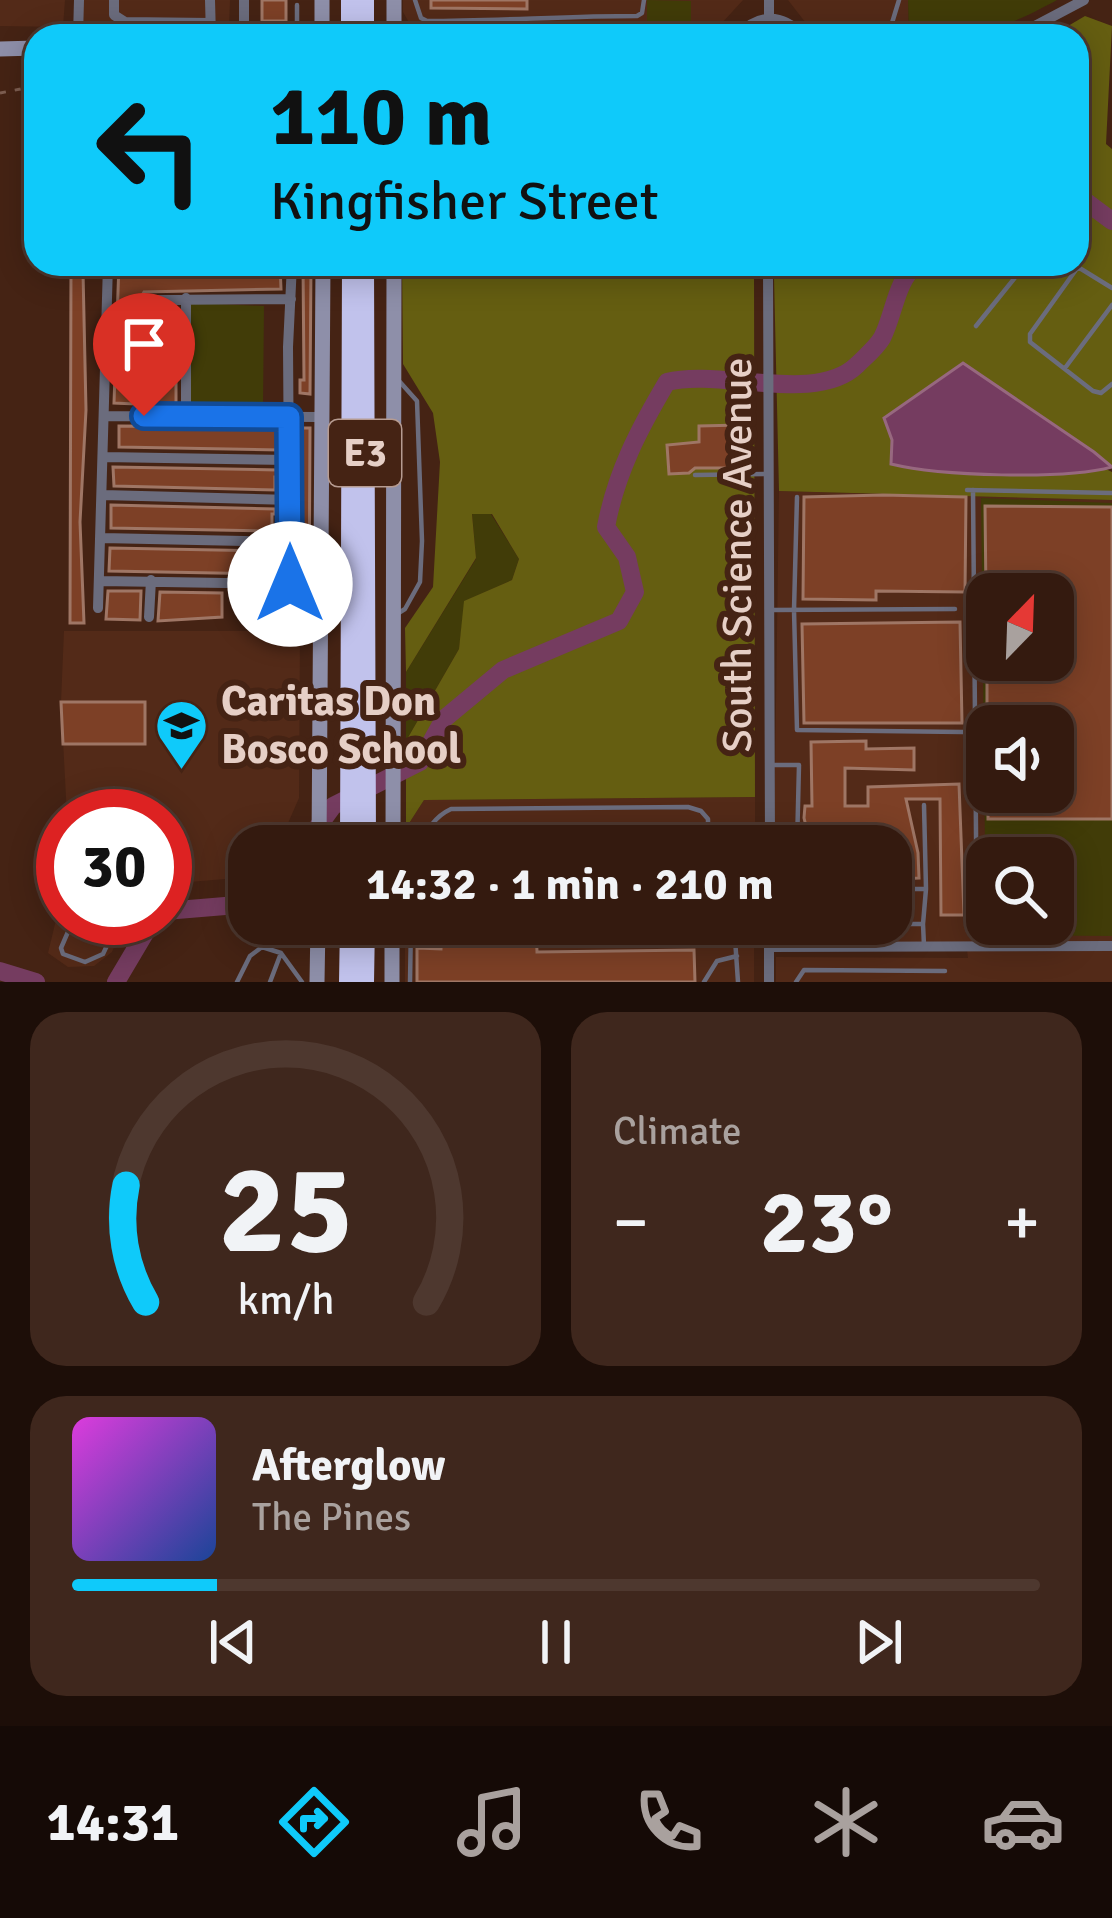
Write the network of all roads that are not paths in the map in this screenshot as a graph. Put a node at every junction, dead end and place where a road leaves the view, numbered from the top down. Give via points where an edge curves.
1 (114, 0) edge
2 (415, 0) edge
3 (644, 0) edge
4 (769, 0) edge
5 (1084, 0) edge
6 (297, 5) dead end
7 (769, 18) junction
8 (150, 24) edge
9 (297, 24) edge
10 (751, 24) edge
11 (789, 24) edge
12 (1039, 24) edge
13 (108, 276) edge
14 (292, 276) edge
15 (323, 276) edge
16 (351, 276) edge
17 (365, 276) edge
18 (394, 276) edge
19 (768, 276) edge
20 (1016, 276) edge
21 (1068, 276) edge
22 (186, 298) junction
23 (292, 299) junction
24 (1112, 305) edge
25 (976, 326) dead end
26 (1064, 369) junction
27 (393, 372) junction
28 (1112, 385) edge
29 (105, 416) junction
30 (144, 416) junction
31 (186, 417) junction
32 (289, 417) junction
33 (323, 417) junction
34 (104, 457) junction
35 (290, 460) junction
36 (771, 474) junction
37 (694, 475) dead end
38 (1112, 493) edge
39 (103, 495) junction
40 (797, 497) dead end
41 (290, 500) junction
42 (102, 538) junction
43 (291, 542) junction
44 (151, 580) junction
45 (101, 581) junction
46 (245, 581) junction
47 (290, 584) junction
48 (98, 608) dead end
49 (771, 610) junction
50 (794, 610) junction
51 (955, 610) dead end
52 (290, 613) dead end
53 (244, 616) dead end
54 (148, 617) dead end
55 (392, 617) junction
56 (963, 732) dead end
57 (770, 765) junction
58 (358, 773) junction
59 (924, 805) dead end
60 (319, 825) edge
61 (360, 825) edge
62 (393, 825) edge
63 (433, 825) edge
64 (708, 825) edge
65 (770, 825) edge
66 (798, 825) edge
67 (912, 889) edge
68 (926, 889) junction
69 (912, 924) edge
70 (923, 924) junction
71 (62, 945) edge
72 (107, 945) edge
73 (318, 945) edge
74 (349, 945) edge
75 (366, 945) edge
76 (392, 945) edge
77 (411, 945) edge
78 (736, 945) edge
79 (924, 946) junction
80 (977, 946) junction
81 (1112, 946) edge
82 (769, 947) joint
83 (281, 953) junction
84 (737, 956) junction
85 (945, 971) dead end
86 (237, 982) edge
87 (270, 982) edge
88 (302, 982) edge
89 (317, 982) edge
90 (348, 982) edge
91 (365, 982) edge
92 (392, 982) edge
93 (410, 982) edge
94 (704, 982) edge
95 (738, 982) edge
96 (769, 982) edge
97 (796, 982) edge

1 - 8 street via 114,16
2 - 3 lane via 428,21 520,22 637,16
4 - 7 street
5 - 12 street
6 - 9 lane
7 - 10 street
7 - 11 street
13 - 29 street
14 - 23 street
15 - 33 main road
16 - 58 highway, E3
17 - 58 highway, E3
18 - 27 main road
19 - 36 street, South Science Avenue
20 - 25 lane
21 - 26 lane via 1030,334
22 - 23 street
22 - 30 street via 149,300
22 - 31 street
23 - 32 street
24 - 26 lane
26 - 28 lane via 1093,391
27 - 55 main road
27 - 55 lane via 417,401 422,542 420,581
29 - 30 street
29 - 34 street
30 - 31 street
31 - 32 street
32 - 33 street
32 - 35 street
33 - 60 main road
34 - 35 street
34 - 39 street
35 - 41 street
36 - 37 lane
36 - 49 street, South Science Avenue
38 - 80 lane via 970,490
39 - 41 street
39 - 42 street
40 - 50 lane
41 - 43 street
42 - 43 street
42 - 45 street
43 - 47 street
44 - 45 street
44 - 46 street
44 - 54 street
45 - 48 street
46 - 47 street
46 - 53 street
47 - 52 street
49 - 50 lane
49 - 57 street, South Science Avenue
50 - 51 lane
50 - 56 lane via 797,730
55 - 62 main road
57 - 65 street, South Science Avenue
57 - 66 lane via 799,765
58 - 61 highway, E3
59 - 68 lane
63 - 64 lane via 451,809 688,807
67 - 68 lane
68 - 70 lane
69 - 70 lane
70 - 79 lane
71 - 72 lane via 63,954 85,962
73 - 89 main road
74 - 90 highway
75 - 91 highway
76 - 92 main road
77 - 93 lane
78 - 84 lane
79 - 80 street
79 - 82 street
80 - 81 street
82 - 96 street
83 - 86 lane via 262,947
83 - 87 lane
83 - 88 lane
84 - 94 lane via 717,961
84 - 95 lane
85 - 97 lane via 804,970

